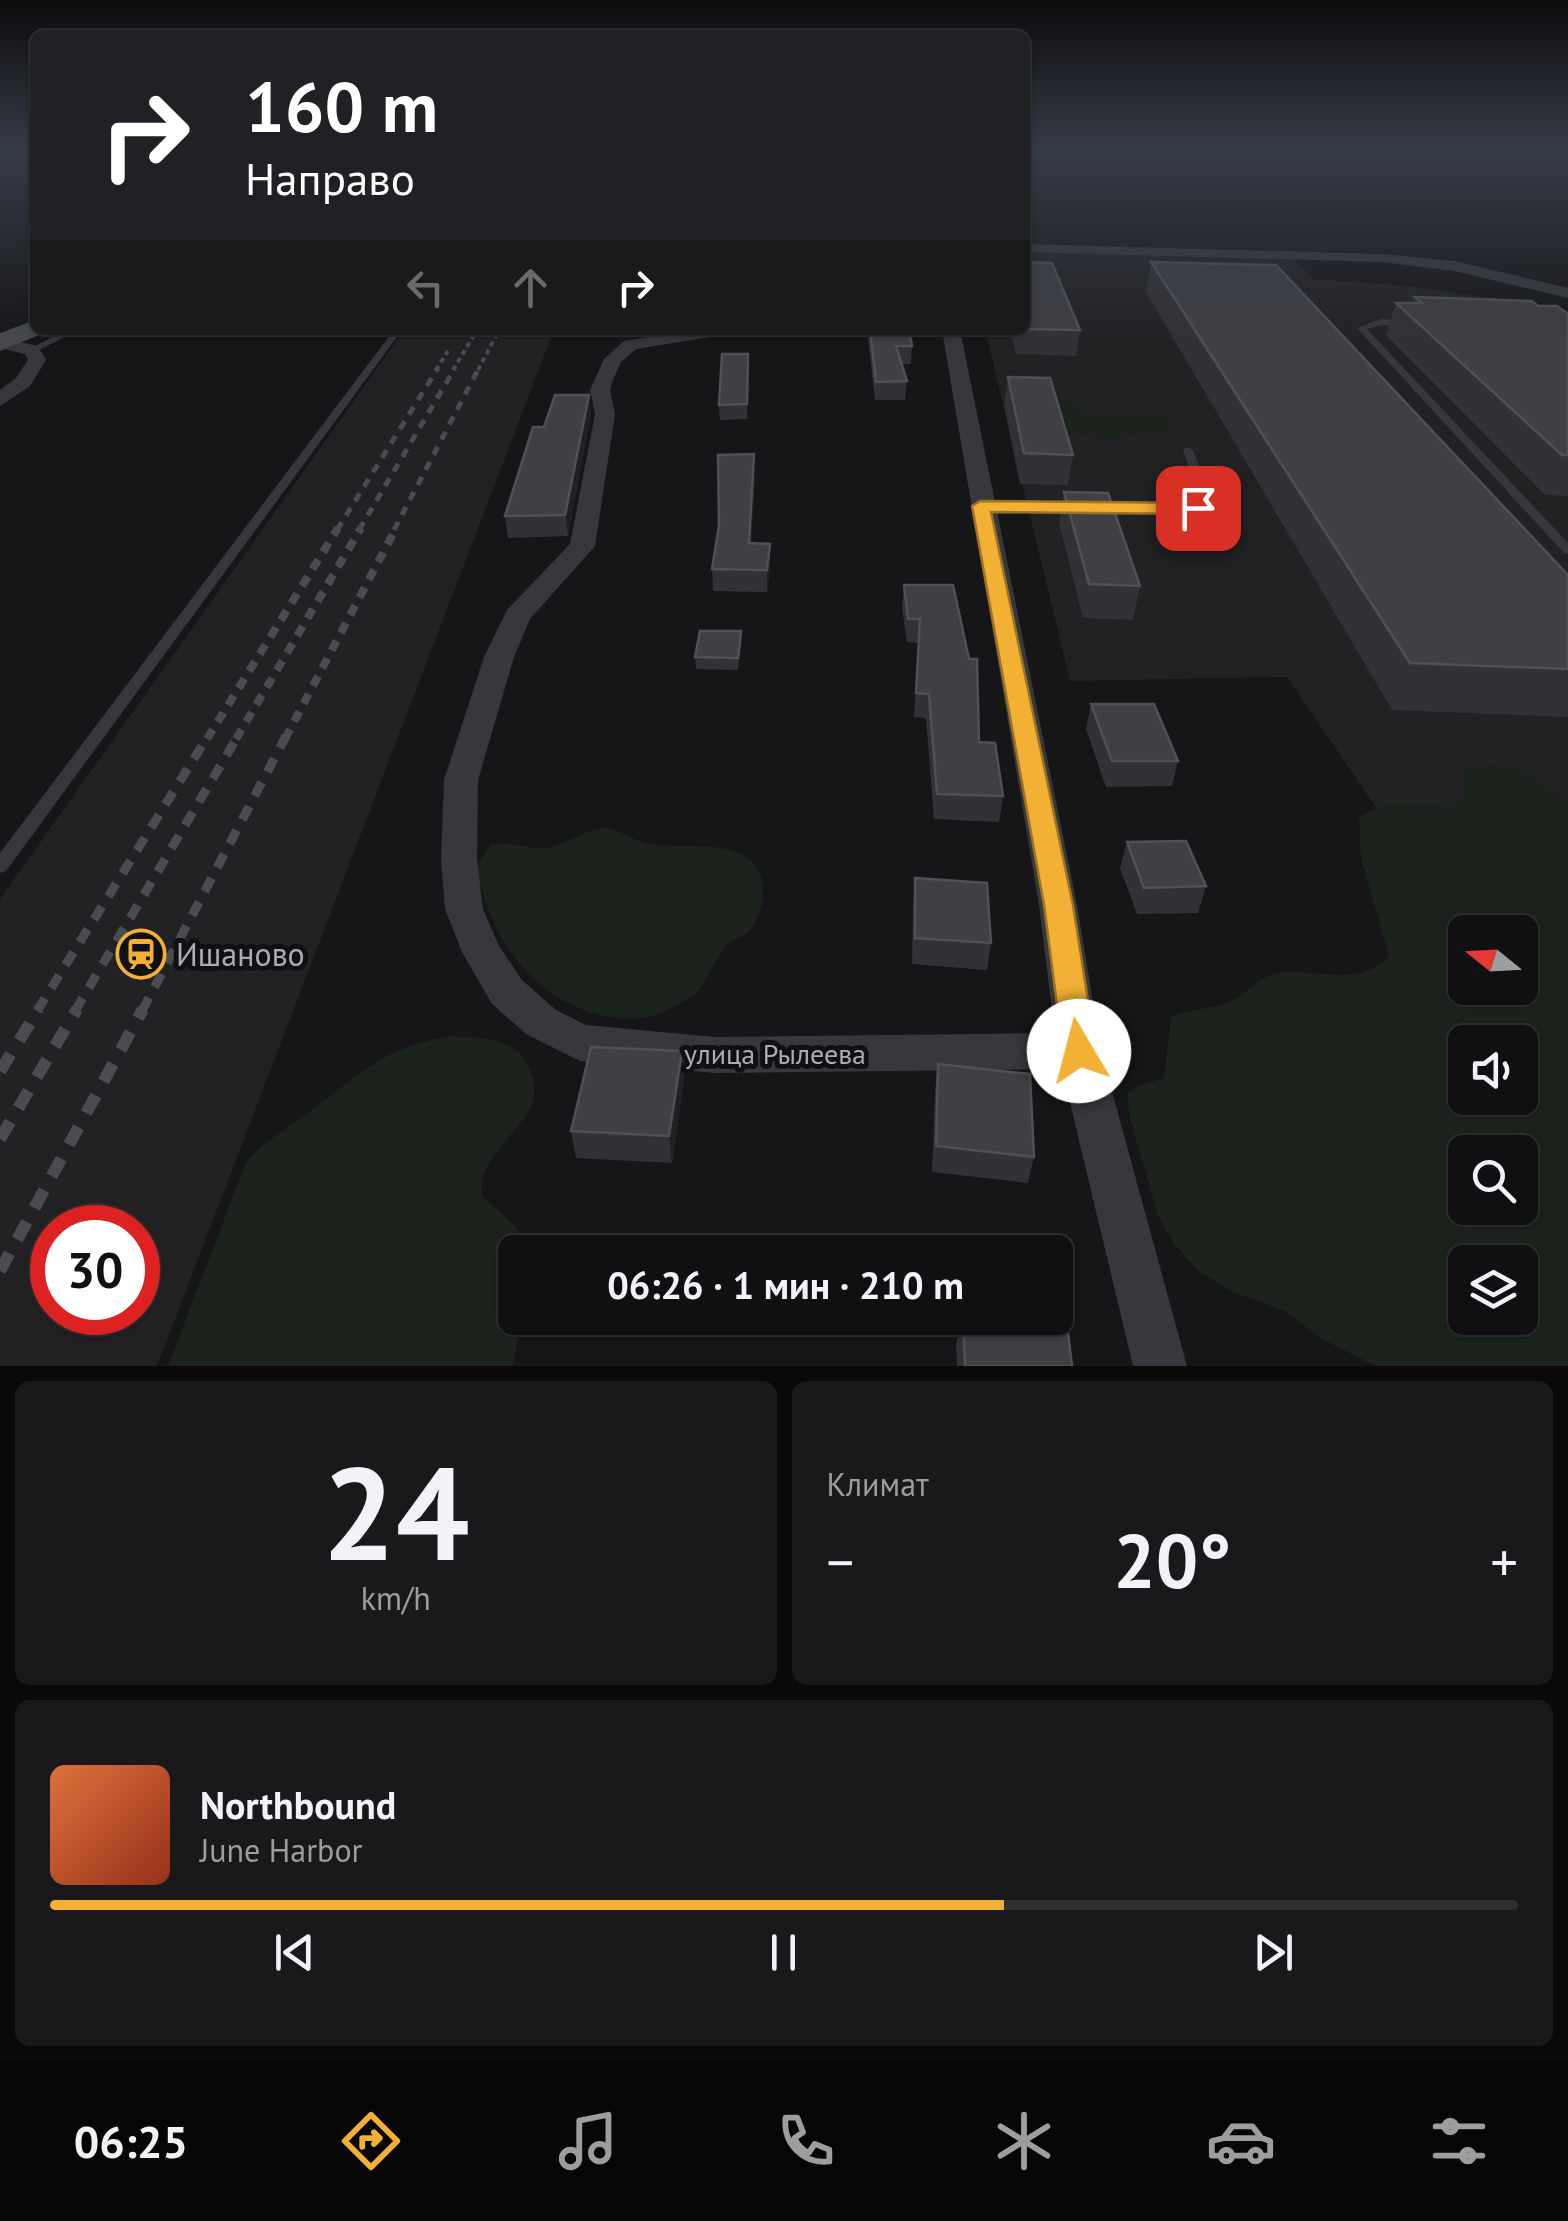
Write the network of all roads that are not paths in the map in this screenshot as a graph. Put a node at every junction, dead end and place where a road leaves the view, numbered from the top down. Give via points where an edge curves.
1 (1030, 248) edge
2 (1568, 293) edge
3 (1418, 323) edge
4 (394, 335) edge
5 (691, 335) edge
6 (952, 335) edge
7 (33, 339) edge
8 (0, 343) edge
9 (0, 400) edge
10 (1188, 450) dead end
11 (980, 506) junction
12 (1568, 550) edge
13 (0, 866) edge
14 (1079, 1051) junction
15 (1160, 1366) edge

1 - 2 street via 1382,258 1454,266
3 - 12 lane via 1360,328
4 - 13 lane
5 - 14 street, улица Рылеева via 630,345 613,360 600,390 604,414 582,546 517,616 499,657 462,780 458,816 462,892 482,952 506,992 580,1043 715,1055
6 - 11 street
7 - 8 main road
7 - 9 street via 32,370
10 - 11 lane via 1204,495 1198,508
11 - 14 street via 1058,905
14 - 15 street

